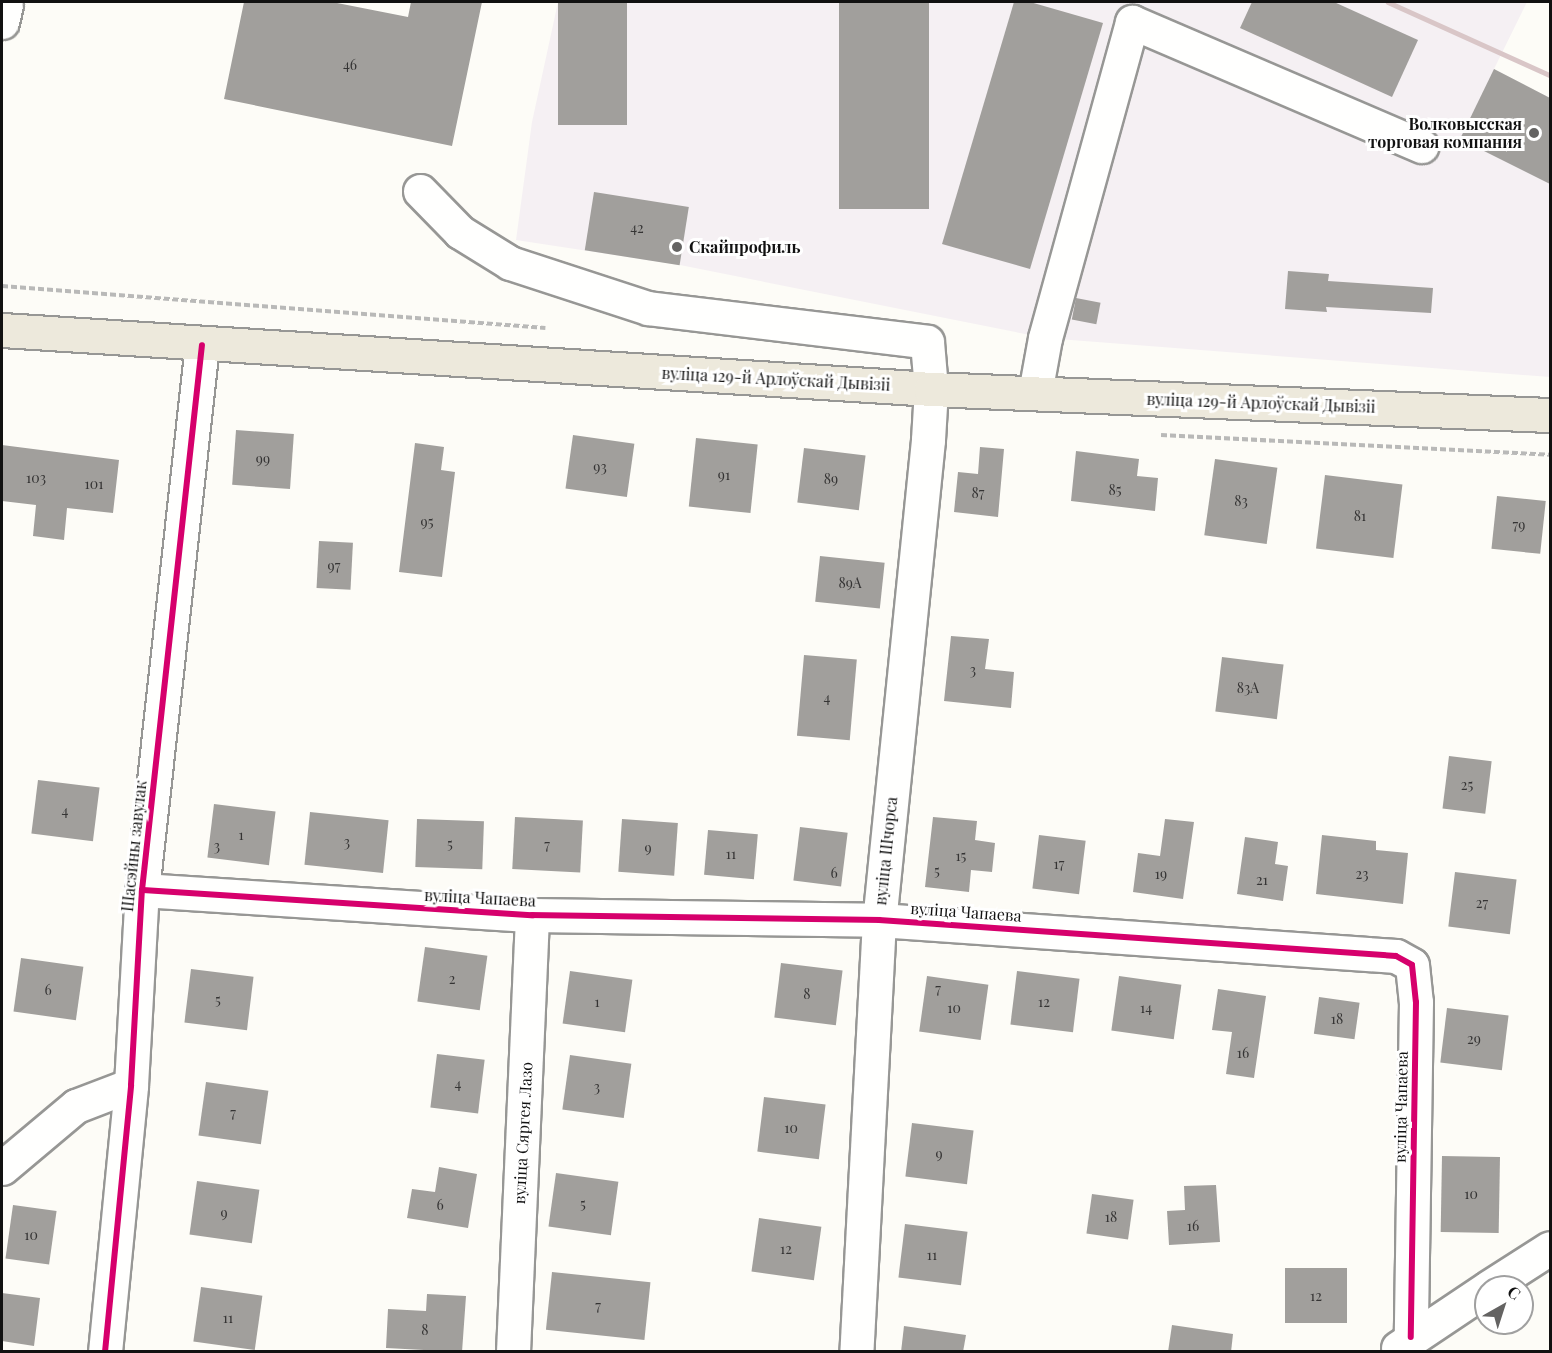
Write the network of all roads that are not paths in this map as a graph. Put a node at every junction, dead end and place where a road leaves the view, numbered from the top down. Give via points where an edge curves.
1 (1422, 146) dead end
2 (420, 191) dead end
3 (2, 330) edge
4 (202, 345) junction
5 (932, 389) junction
6 (1035, 393) junction
7 (1551, 415) edge
8 (142, 890) junction
9 (532, 915) junction
10 (879, 920) junction
11 (131, 1085) junction
12 (2, 1168) edge
13 (1551, 1248) edge
14 (1508, 1275) edge
15 (1474, 1297) edge
16 (1403, 1344) edge
17 (105, 1352) edge
18 (513, 1352) edge
19 (856, 1352) edge

1 - 6 street via 1132,22 1045,338
2 - 5 street, вуліца Шчорса via 460,232 510,263 648,308 927,342
3 - 4 main road, вуліца 129-й Арлоўскай Дывізіі
4 - 5 main road, вуліца 129-й Арлоўскай Дывізіі
4 - 8 street, Шасэйны завулак
5 - 6 main road, вуліца 129-й Арлоўскай Дывізіі
5 - 10 street, вуліца Шчорса
6 - 7 main road, вуліца 129-й Арлоўскай Дывізіі
8 - 9 street, вуліца Чапаева
8 - 11 street, Шасэйны завулак
9 - 10 street, вуліца Чапаева
9 - 18 street, вуліца Сяргея Лазо
10 - 16 street, вуліца Чапаева via 1396,956 1412,965 1416,1002
10 - 19 street, вуліца Шчорса
11 - 12 street via 76,1106
11 - 17 street, Шасэйны завулак
13 - 14 street
15 - 16 street

